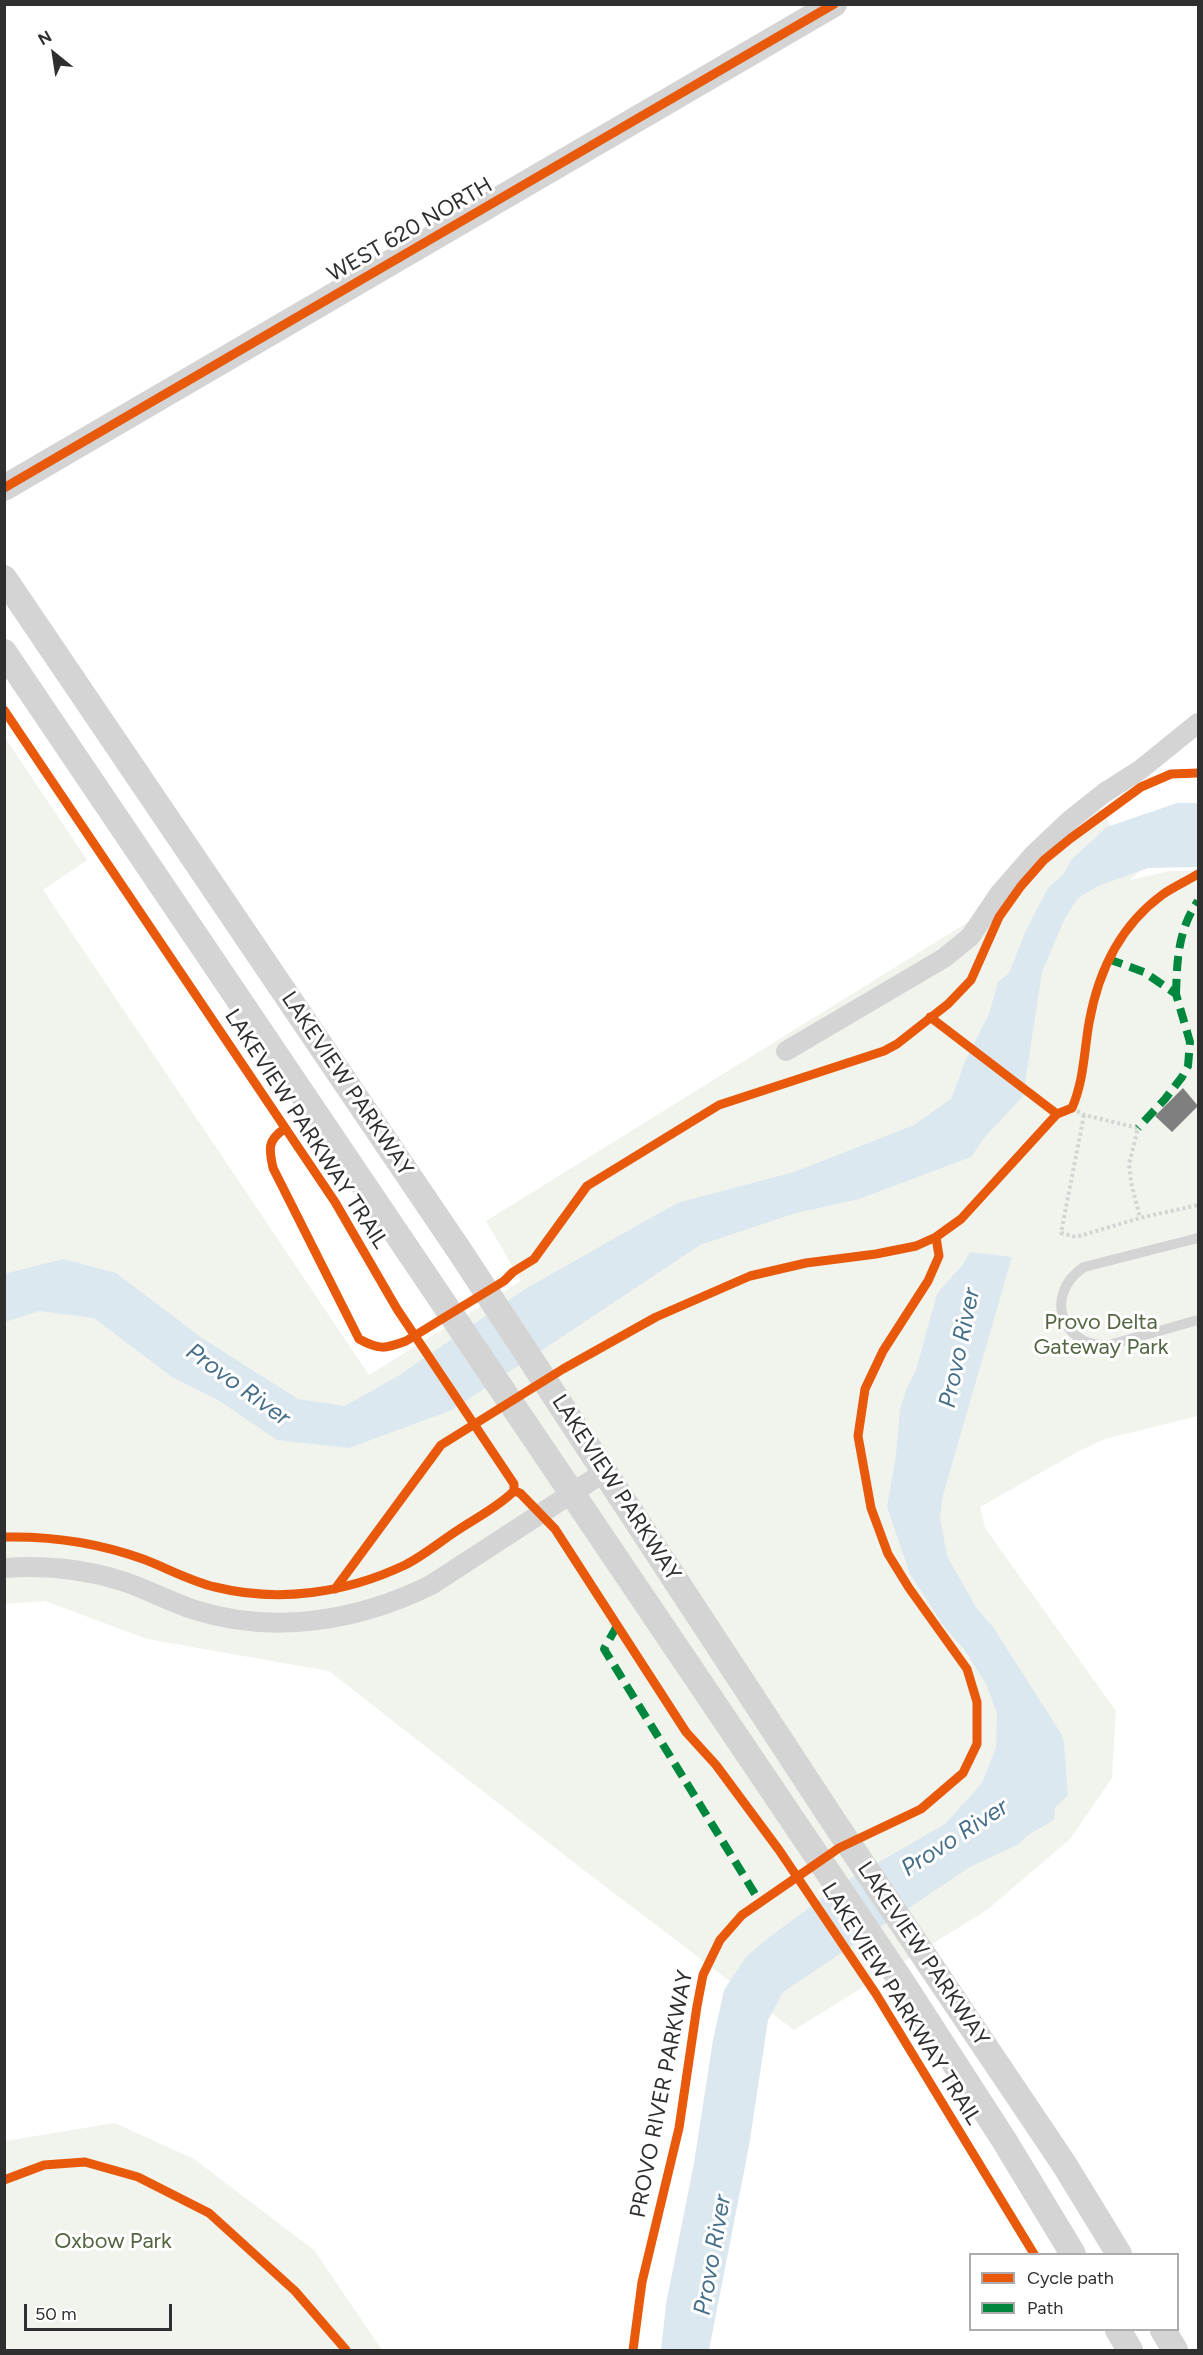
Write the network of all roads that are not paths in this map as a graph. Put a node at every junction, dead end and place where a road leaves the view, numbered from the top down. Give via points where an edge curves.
1 (834, 4) edge
2 (4, 488) edge
3 (4, 578) edge
4 (4, 652) edge
5 (1198, 723) edge
6 (786, 1051) dead end
7 (1198, 1238) edge
8 (1198, 1320) edge
9 (606, 1471) junction
10 (572, 1493) junction
11 (4, 1568) edge
12 (1072, 2253) edge
13 (1118, 2253) edge
14 (1119, 2331) edge
15 (1164, 2331) edge
16 (1130, 2350) edge
17 (1175, 2350) edge

1 - 2 street, WEST 620 NORTH
3 - 9 street, LAKEVIEW PARKWAY
4 - 10 street, LAKEVIEW PARKWAY
5 - 6 street via 1070,820 999,894 970,937 944,958
7 - 8 lane via 1084,1267 1064,1287 1061,1306 1072,1333 1099,1346
9 - 10 street
9 - 13 street, LAKEVIEW PARKWAY via 1064,2164
10 - 11 street via 431,1585 379,1606 323,1620 277,1623 225,1617 197,1611 98,1575 45,1567
10 - 12 street, LAKEVIEW PARKWAY via 902,1982
14 - 16 street
15 - 17 street

